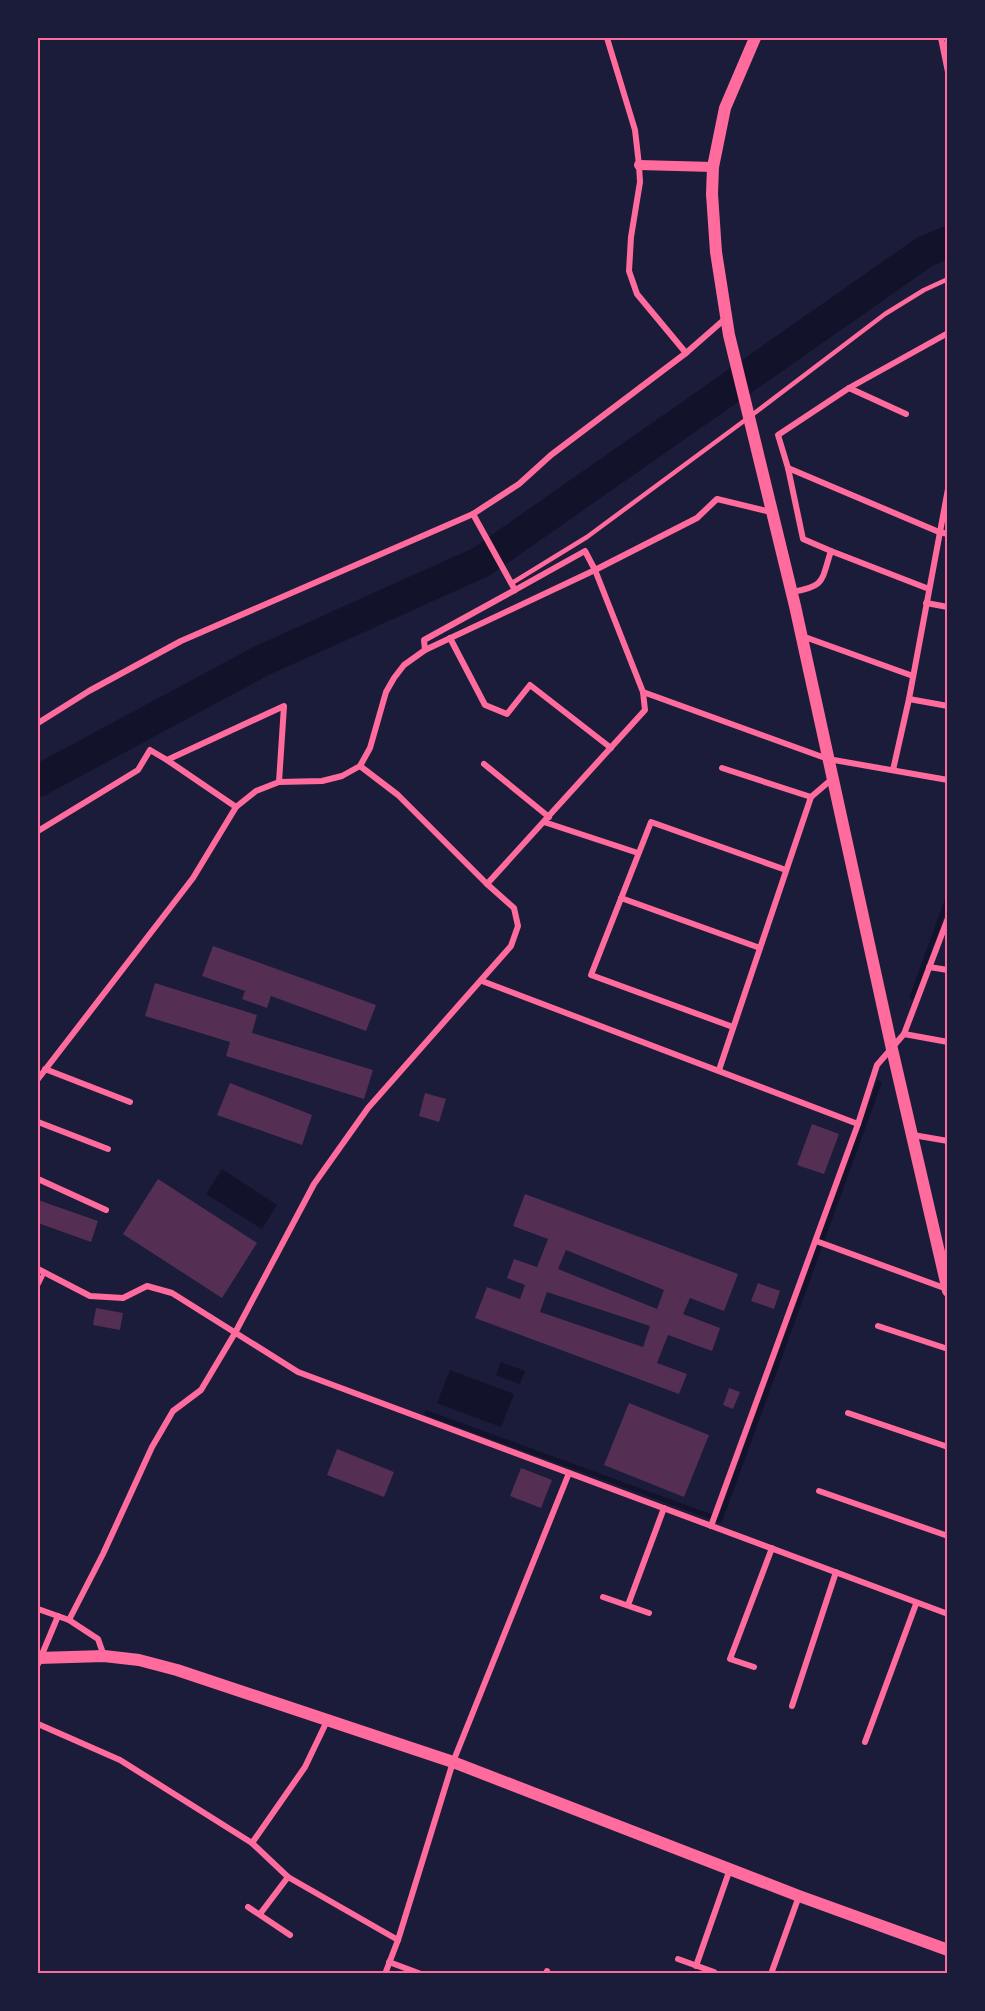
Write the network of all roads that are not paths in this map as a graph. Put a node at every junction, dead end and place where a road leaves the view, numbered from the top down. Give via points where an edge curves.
1 (607, 38) edge
2 (755, 38) edge
3 (941, 38) edge
4 (948, 72) edge
5 (639, 165) junction
6 (713, 167) junction
7 (948, 279) edge
8 (726, 317) junction
9 (948, 333) edge
10 (686, 353) junction
11 (849, 388) junction
12 (906, 414) dead end
13 (748, 415) junction
14 (788, 468) junction
15 (948, 489) edge
16 (772, 512) junction
17 (473, 514) junction
18 (939, 532) junction
19 (948, 534) edge
20 (831, 551) junction
21 (595, 570) junction
22 (512, 583) junction
23 (928, 589) junction
24 (792, 592) junction
25 (926, 603) junction
26 (948, 607) edge
27 (802, 636) junction
28 (450, 638) junction
29 (425, 650) junction
30 (913, 676) junction
31 (643, 692) junction
32 (909, 699) junction
33 (948, 706) edge
34 (38, 723) edge
35 (611, 748) junction
36 (828, 759) junction
37 (167, 760) junction
38 (484, 764) dead end
39 (360, 766) junction
40 (722, 768) dead end
41 (893, 770) junction
42 (832, 778) junction
43 (948, 780) edge
44 (279, 782) junction
45 (811, 797) junction
46 (236, 807) junction
47 (547, 819) junction
48 (38, 831) edge
49 (638, 853) junction
50 (786, 870) junction
51 (487, 884) junction
52 (621, 898) junction
53 (948, 918) edge
54 (760, 948) junction
55 (929, 967) junction
56 (948, 970) edge
57 (482, 981) junction
58 (733, 1027) junction
59 (904, 1034) junction
60 (948, 1042) edge
61 (892, 1049) junction
62 (45, 1069) junction
63 (719, 1070) junction
64 (38, 1078) edge
65 (130, 1102) dead end
66 (38, 1122) edge
67 (858, 1124) junction
68 (912, 1135) junction
69 (948, 1142) edge
70 (108, 1149) dead end
71 (38, 1179) edge
72 (106, 1210) dead end
73 (816, 1241) junction
74 (38, 1269) edge
75 (44, 1272) junction
76 (38, 1285) edge
77 (947, 1290) edge
78 (878, 1326) dead end
79 (235, 1333) junction
80 (948, 1349) edge
81 (848, 1413) dead end
82 (948, 1447) edge
83 (569, 1473) junction
84 (819, 1491) dead end
85 (664, 1508) junction
86 (711, 1526) junction
87 (948, 1536) edge
88 (771, 1548) junction
89 (836, 1572) junction
90 (603, 1597) dead end
91 (916, 1604) junction
92 (628, 1605) junction
93 (38, 1609) edge
94 (649, 1613) dead end
95 (948, 1614) edge
96 (58, 1616) junction
97 (69, 1620) junction
98 (104, 1656) junction
99 (38, 1660) edge
100 (754, 1667) dead end
101 (792, 1706) dead end
102 (327, 1721) junction
103 (38, 1724) edge
104 (865, 1742) dead end
105 (453, 1762) junction
106 (252, 1843) junction
107 (731, 1869) junction
108 (288, 1877) junction
109 (799, 1896) junction
110 (248, 1907) dead end
111 (260, 1914) junction
112 (290, 1935) dead end
113 (398, 1940) junction
114 (948, 1950) edge
115 (678, 1959) dead end
116 (389, 1962) junction
117 (696, 1966) junction
118 (714, 1972) edge
119 (385, 1974) edge
120 (421, 1974) edge
121 (771, 1974) edge

1 - 5 street via 635,130
2 - 6 main road via 725,108
3 - 4 street
5 - 6 street
5 - 10 street via 629,271 637,294
6 - 8 main road via 716,252
7 - 13 lane via 885,314
8 - 10 street
8 - 13 main road
9 - 11 street
10 - 17 street via 551,454 519,484
11 - 12 street
11 - 14 street via 778,435
13 - 16 main road
13 - 22 lane via 587,537
14 - 18 street
14 - 20 street via 803,539
15 - 18 street
16 - 21 street via 717,499 697,518
16 - 24 main road
17 - 22 street
17 - 34 street via 181,641
18 - 19 street
18 - 23 street
20 - 23 street
20 - 24 street via 817,585
21 - 22 street via 585,551
21 - 28 street
21 - 31 street
22 - 29 street via 424,640
23 - 25 street
24 - 27 main road
25 - 26 street
25 - 30 street
27 - 30 street
27 - 36 main road
28 - 29 street
28 - 35 street via 484,705 507,714 530,685
29 - 39 street via 404,665 386,692 370,748
30 - 32 street
31 - 35 street via 645,710
31 - 36 street
32 - 33 street
32 - 41 street
35 - 47 street
36 - 41 street
36 - 42 main road
37 - 44 street via 284,706
37 - 46 street
37 - 48 street via 150,750 138,770
38 - 47 street
39 - 44 street via 322,781
39 - 51 street via 398,795
40 - 45 street
41 - 43 street
42 - 45 street
42 - 61 main road
44 - 46 street via 256,791
45 - 50 street
46 - 62 street via 193,878
47 - 49 street
47 - 51 street
49 - 50 street via 651,822
49 - 52 street
50 - 54 street
51 - 57 street via 514,908 518,926 512,946
52 - 54 street
52 - 58 street via 591,975
53 - 55 street
54 - 58 street
55 - 56 street
55 - 59 street
57 - 63 street
57 - 79 street via 368,1108 314,1184
58 - 63 street
59 - 60 street
59 - 61 street
61 - 67 street via 878,1065
61 - 68 main road
62 - 64 street
62 - 65 street
63 - 67 street
66 - 70 street
67 - 73 street
68 - 69 street
68 - 77 main road
71 - 72 street
73 - 77 street
73 - 86 street
74 - 75 street
75 - 76 lane
75 - 79 street via 90,1296 123,1298 147,1286 172,1293
78 - 80 street
79 - 83 street via 298,1372
79 - 97 street via 201,1390 173,1411 152,1447
81 - 82 street
83 - 85 street
83 - 105 street
84 - 87 street
85 - 86 street
85 - 92 street
86 - 88 street
88 - 89 street
88 - 100 street via 730,1659
89 - 91 street
89 - 101 street
90 - 92 street
91 - 95 street
91 - 104 street
92 - 94 street
93 - 96 street
96 - 97 street
96 - 99 street
97 - 98 street via 98,1639
98 - 99 main road
98 - 102 main road via 177,1670
102 - 105 main road
102 - 106 street via 305,1767
103 - 106 street via 120,1760
105 - 107 main road
105 - 113 street
106 - 108 street
107 - 109 main road
107 - 117 street
108 - 111 street
108 - 113 street
109 - 114 main road
109 - 121 street
110 - 111 street
111 - 112 street
113 - 116 street
115 - 117 street
116 - 119 street
116 - 120 street
117 - 118 street

